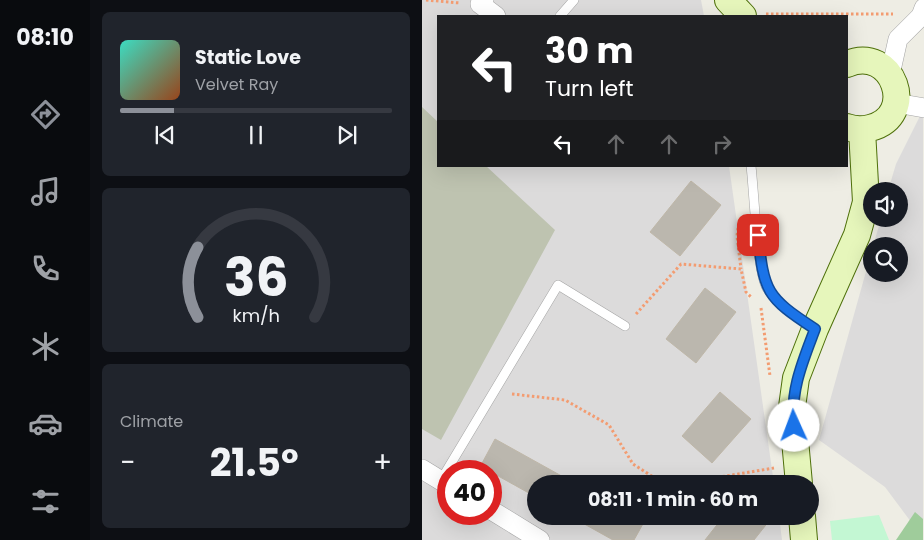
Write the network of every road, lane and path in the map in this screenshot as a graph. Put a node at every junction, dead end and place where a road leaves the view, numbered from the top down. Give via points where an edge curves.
1 (426, 0) edge
2 (574, 0) edge
3 (482, 2) edge
4 (738, 10) edge
5 (922, 12) edge
6 (495, 15) edge
7 (561, 15) edge
8 (848, 64) edge
9 (890, 75) junction
10 (896, 103) junction
11 (924, 108) edge
12 (854, 129) edge
13 (752, 167) edge
14 (625, 326) joint
15 (815, 329) junction
16 (771, 382) dead end
17 (494, 393) junction
18 (458, 460) edge
19 (422, 469) edge
20 (798, 474) edge
21 (650, 475) edge
22 (437, 478) edge
23 (502, 517) edge
24 (803, 525) edge
25 (540, 540) edge
26 (804, 540) edge

1 - 3 path
2 - 7 lane
3 - 6 street
4 - 5 path
5 - 9 street via 898,39
8 - 9 street via 866,60 880,65
9 - 10 street via 896,90
10 - 11 street
10 - 12 street via 888,119 878,126
12 - 15 street via 866,202 857,235
13 - 15 lane via 766,286 776,301
14 - 16 path via 681,264 741,269 746,292 761,307
14 - 17 lane via 558,285
15 - 20 street via 796,378 792,407
17 - 18 lane
17 - 21 path via 565,400 609,425 633,464
19 - 22 street
23 - 25 street
24 - 26 street

